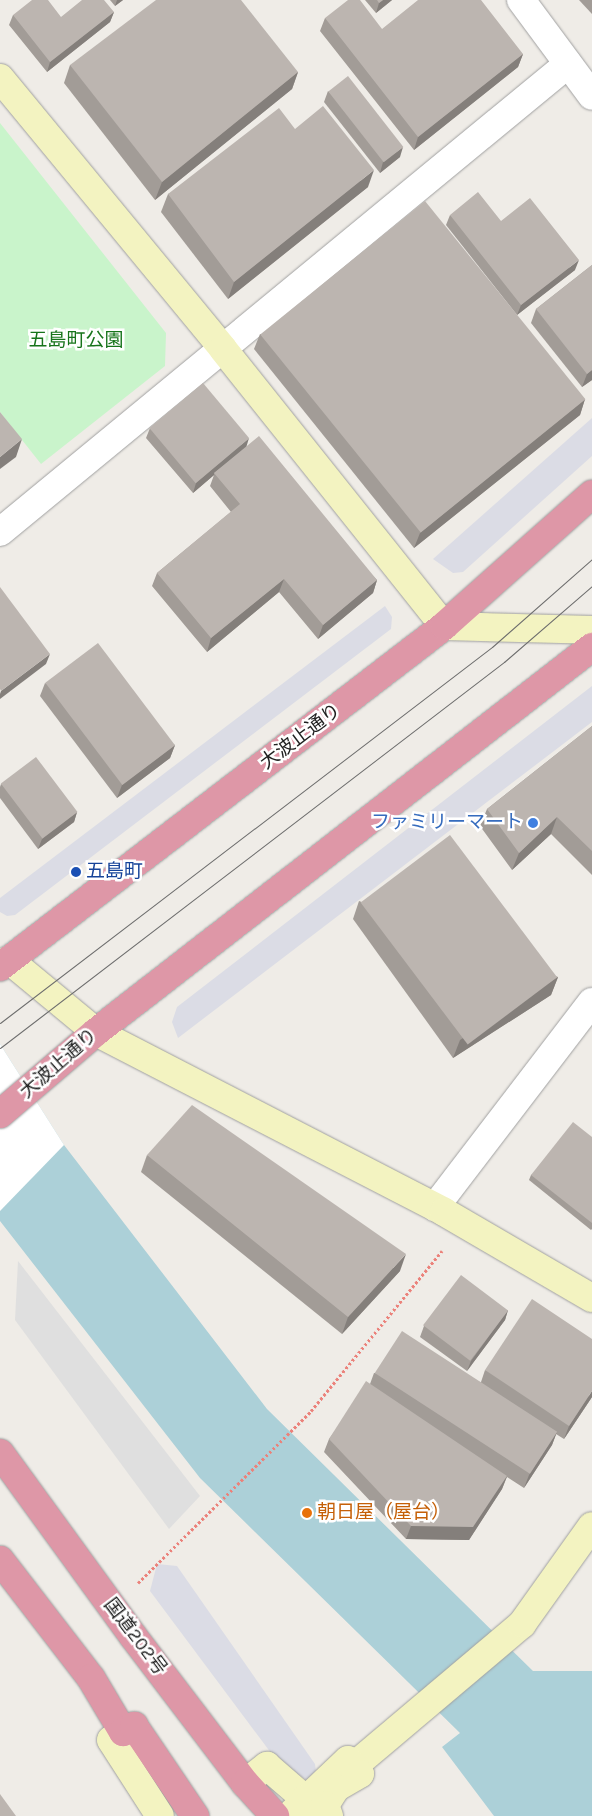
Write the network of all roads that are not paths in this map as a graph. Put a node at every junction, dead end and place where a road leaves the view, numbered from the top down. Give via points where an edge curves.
1 (521, 0) edge
2 (568, 64) junction
3 (0, 78) edge
4 (592, 96) edge
5 (223, 349) junction
6 (592, 494) edge
7 (0, 532) edge
8 (444, 626) junction
9 (592, 630) edge
10 (592, 647) edge
11 (3, 959) edge
12 (592, 1002) edge
13 (96, 1032) junction
14 (0, 1114) edge
15 (435, 1207) junction
16 (592, 1298) edge
17 (0, 1453) edge
18 (592, 1526) edge
19 (0, 1560) edge
20 (123, 1732) junction
21 (354, 1766) junction
22 (245, 1783) junction
23 (304, 1810) edge
24 (160, 1816) edge
25 (194, 1816) edge
26 (275, 1816) edge
27 (329, 1816) edge

1 - 2 street
2 - 4 street
2 - 5 street
3 - 5 street
5 - 7 street
5 - 8 street
6 - 8 highway, 大波止通り
8 - 9 street
8 - 11 highway, 大波止通り
10 - 13 highway, 大波止通り
11 - 13 street
12 - 15 street
13 - 14 highway, 大波止通り
13 - 15 street
15 - 16 street
17 - 22 highway, 国道202号
18 - 21 street via 522,1624
19 - 20 highway via 91,1678
20 - 24 street via 111,1740
20 - 25 highway via 134,1726
21 - 23 street via 348,1760
21 - 27 street via 360,1774 336,1788 325,1805
22 - 23 street via 267,1766
22 - 26 highway, 国道202号

